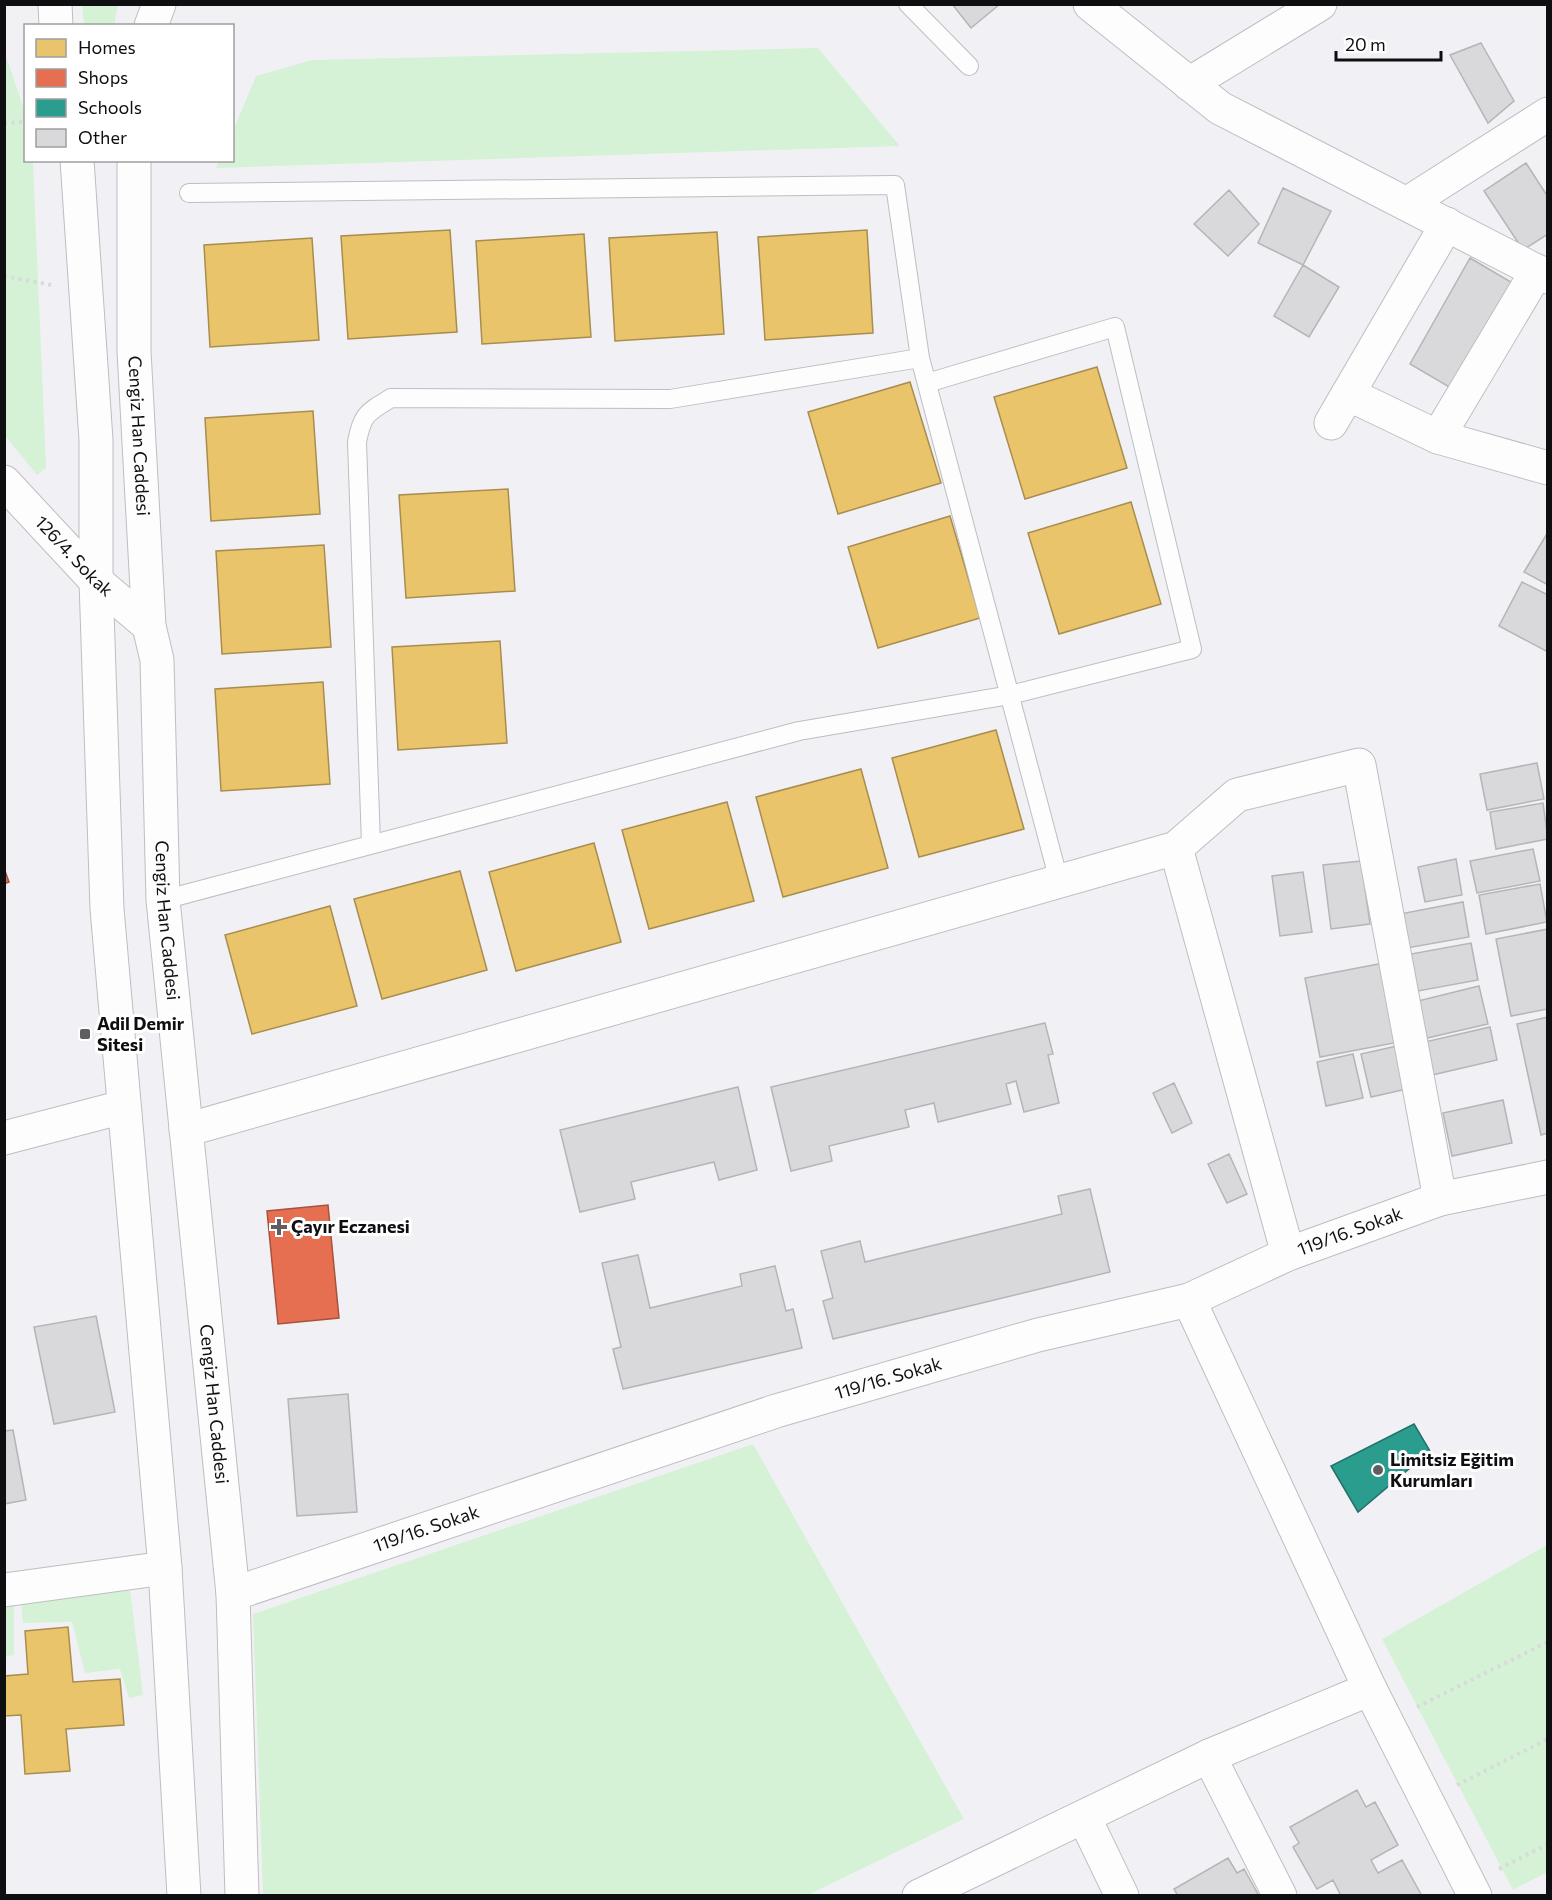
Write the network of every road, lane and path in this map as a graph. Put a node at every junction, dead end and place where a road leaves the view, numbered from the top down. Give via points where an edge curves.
1 (37, 4) edge
2 (56, 4) edge
3 (139, 4) edge
4 (159, 4) edge
5 (908, 4) edge
6 (1090, 4) edge
7 (1320, 4) edge
8 (43, 24) edge
9 (56, 24) edge
10 (137, 24) edge
11 (152, 24) edge
12 (969, 66) dead end
13 (1189, 84) junction
14 (1548, 114) edge
15 (24, 122) edge
16 (4, 123) edge
17 (77, 162) edge
18 (134, 162) edge
19 (189, 193) dead end
20 (1408, 203) junction
21 (1447, 224) junction
22 (1543, 274) edge
23 (4, 276) edge
24 (86, 292) junction
25 (920, 358) junction
26 (927, 383) junction
27 (1348, 394) junction
28 (1331, 423) dead end
29 (1438, 437) junction
30 (1548, 468) edge
31 (4, 482) edge
32 (96, 581) junction
33 (149, 626) junction
34 (1010, 695) junction
35 (371, 844) junction
36 (1176, 848) junction
37 (1059, 881) junction
38 (163, 900) junction
39 (123, 1107) junction
40 (186, 1130) junction
41 (4, 1138) edge
42 (1548, 1177) edge
43 (1440, 1199) junction
44 (1288, 1254) junction
45 (1189, 1300) junction
46 (165, 1568) junction
47 (4, 1590) edge
48 (232, 1594) junction
49 (1548, 1642) edge
50 (1371, 1689) junction
51 (1387, 1722) junction
52 (1548, 1739) edge
53 (1209, 1755) junction
54 (1426, 1800) junction
55 (1084, 1817) junction
56 (1548, 1844) edge
57 (973, 1883) edge
58 (1472, 1890) edge
59 (184, 1896) edge
60 (242, 1896) edge
61 (919, 1896) edge
62 (1122, 1896) edge
63 (1280, 1896) edge

1 - 8 street
2 - 9 street
3 - 10 street
4 - 11 street
5 - 12 lane
6 - 13 street
7 - 13 street
13 - 20 street via 1220,108
14 - 20 street
15 - 16 path
17 - 24 street
18 - 33 street, Cengiz Han Caddesi via 134,351
19 - 25 lane via 895,185
20 - 21 street
21 - 22 street
21 - 27 street
22 - 29 street
23 - 24 path
24 - 32 street via 96,440
25 - 26 lane
25 - 35 lane via 670,399 391,398 371,410 361,420 357,441
26 - 34 lane
26 - 34 lane via 1115,327 1192,649
27 - 28 street
27 - 29 street
29 - 30 street
31 - 32 street, 126/4. Sokak
32 - 33 street, 126/4. Sokak
32 - 39 street via 107,909
33 - 38 street, Cengiz Han Caddesi via 157,660
34 - 35 lane via 799,731
34 - 37 lane
35 - 38 lane
36 - 37 street
36 - 43 street via 1237,795 1359,765
36 - 44 street
37 - 40 street
38 - 40 street, Cengiz Han Caddesi
39 - 41 street
39 - 46 street
40 - 48 street, Cengiz Han Caddesi
42 - 43 street, 119/16. Sokak
43 - 44 street, 119/16. Sokak
44 - 45 street, 119/16. Sokak
45 - 48 street, 119/16. Sokak via 1038,1335 776,1412
45 - 50 street
46 - 47 street
46 - 59 street
48 - 60 street, Cengiz Han Caddesi
49 - 51 path
50 - 51 street
50 - 53 street
51 - 54 street
52 - 54 path
53 - 55 street
53 - 63 street
54 - 58 street
55 - 57 street
55 - 62 street
56 - 58 path
57 - 61 street

